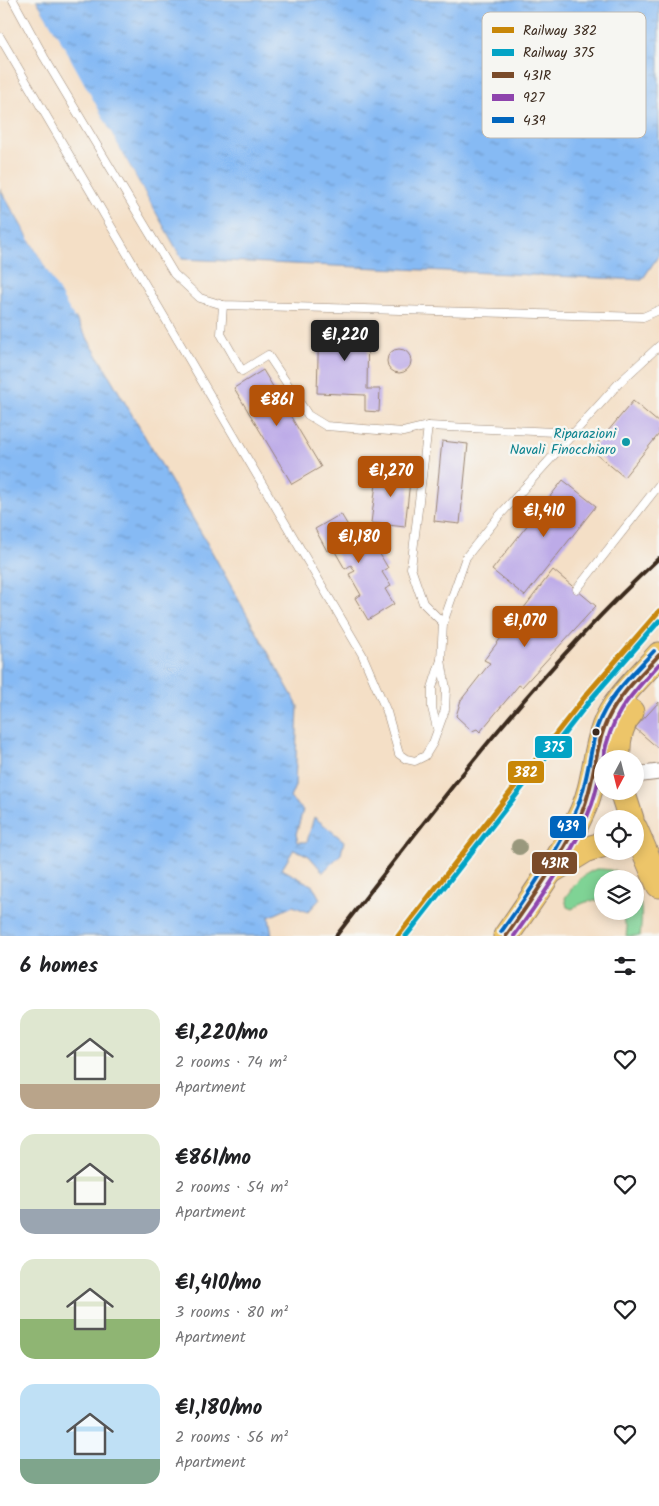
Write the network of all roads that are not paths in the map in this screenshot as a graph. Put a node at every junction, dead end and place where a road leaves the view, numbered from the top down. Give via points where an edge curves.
1 (13, 0) edge
2 (0, 37) edge
3 (223, 305) junction
4 (659, 310) edge
5 (659, 346) edge
6 (428, 426) junction
7 (575, 433) junction
8 (659, 485) edge
9 (576, 588) dead end
10 (443, 623) junction
11 (659, 655) edge
12 (441, 660) junction
13 (659, 679) edge
14 (437, 728) junction
15 (619, 750) edge
16 (659, 772) edge
17 (644, 774) edge
18 (594, 847) edge
19 (644, 847) edge
20 (643, 860) edge
21 (551, 871) junction
22 (658, 876) edge
23 (506, 936) edge

1 - 3 lane via 44,58 174,274 200,298
2 - 14 lane via 362,654 388,712 399,754 415,761 425,756
3 - 4 lane via 643,317
3 - 6 lane via 221,334 242,371 268,355 308,415 326,426 403,432
5 - 7 lane via 619,383
6 - 7 lane
6 - 10 lane via 411,568 423,603
7 - 10 lane via 466,557
8 - 9 lane
10 - 12 lane
11 - 21 main road via 612,709 603,730 588,800
12 - 14 lane via 432,688
12 - 14 lane via 446,689 445,710
13 - 15 main road via 624,720
16 - 17 street
18 - 21 main road
19 - 22 main road
20 - 22 main road
21 - 23 main road

